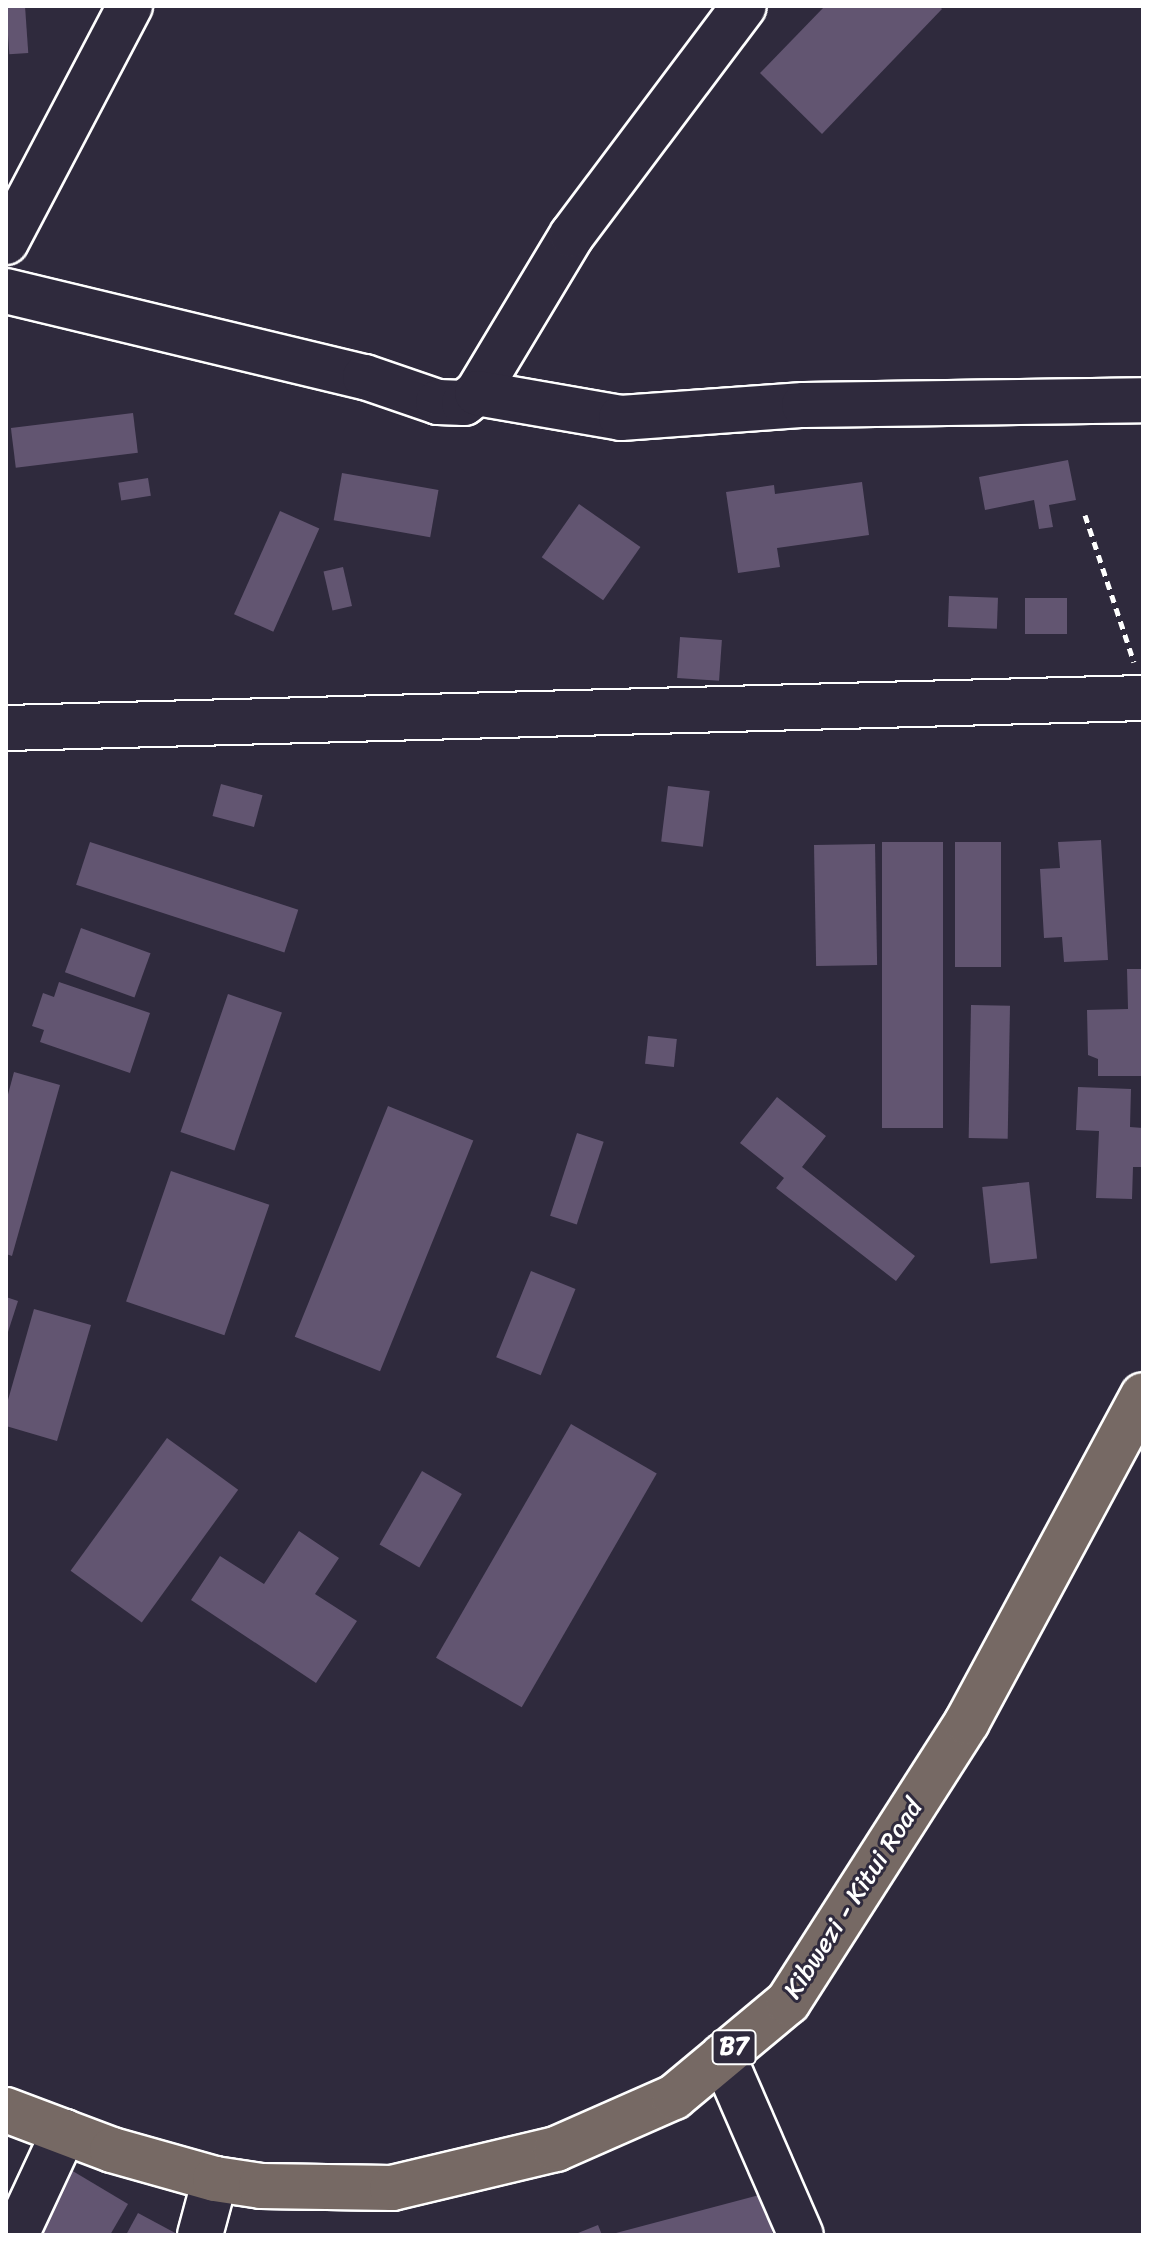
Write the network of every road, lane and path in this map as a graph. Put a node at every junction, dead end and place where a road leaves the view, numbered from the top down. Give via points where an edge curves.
1 (130, 6) edge
2 (744, 6) edge
3 (6, 242) edge
4 (6, 291) edge
5 (477, 393) junction
6 (1143, 400) edge
7 (1085, 515) dead end
8 (1141, 686) edge
9 (6, 728) edge
10 (1143, 1395) edge
11 (723, 2056) junction
12 (6, 2110) edge
13 (64, 2132) junction
14 (215, 2179) junction
15 (16, 2235) edge
16 (200, 2235) edge
17 (801, 2235) edge

1 - 3 street
2 - 5 street via 572,235
4 - 5 street via 365,377 438,402 464,403
5 - 6 street via 621,418 804,405
7 - 8 path
8 - 9 street
10 - 11 main road, Kibwezi - Kitui Road / B7 via 967,1722 788,2002
11 - 14 main road, Kibwezi - Kitui Road / B7 via 674,2097 556,2149 392,2188 261,2186
11 - 17 street
12 - 13 main road, Kibwezi - Kitui Road / B7
13 - 14 main road, Kibwezi - Kitui Road / B7
13 - 15 street
14 - 16 street

